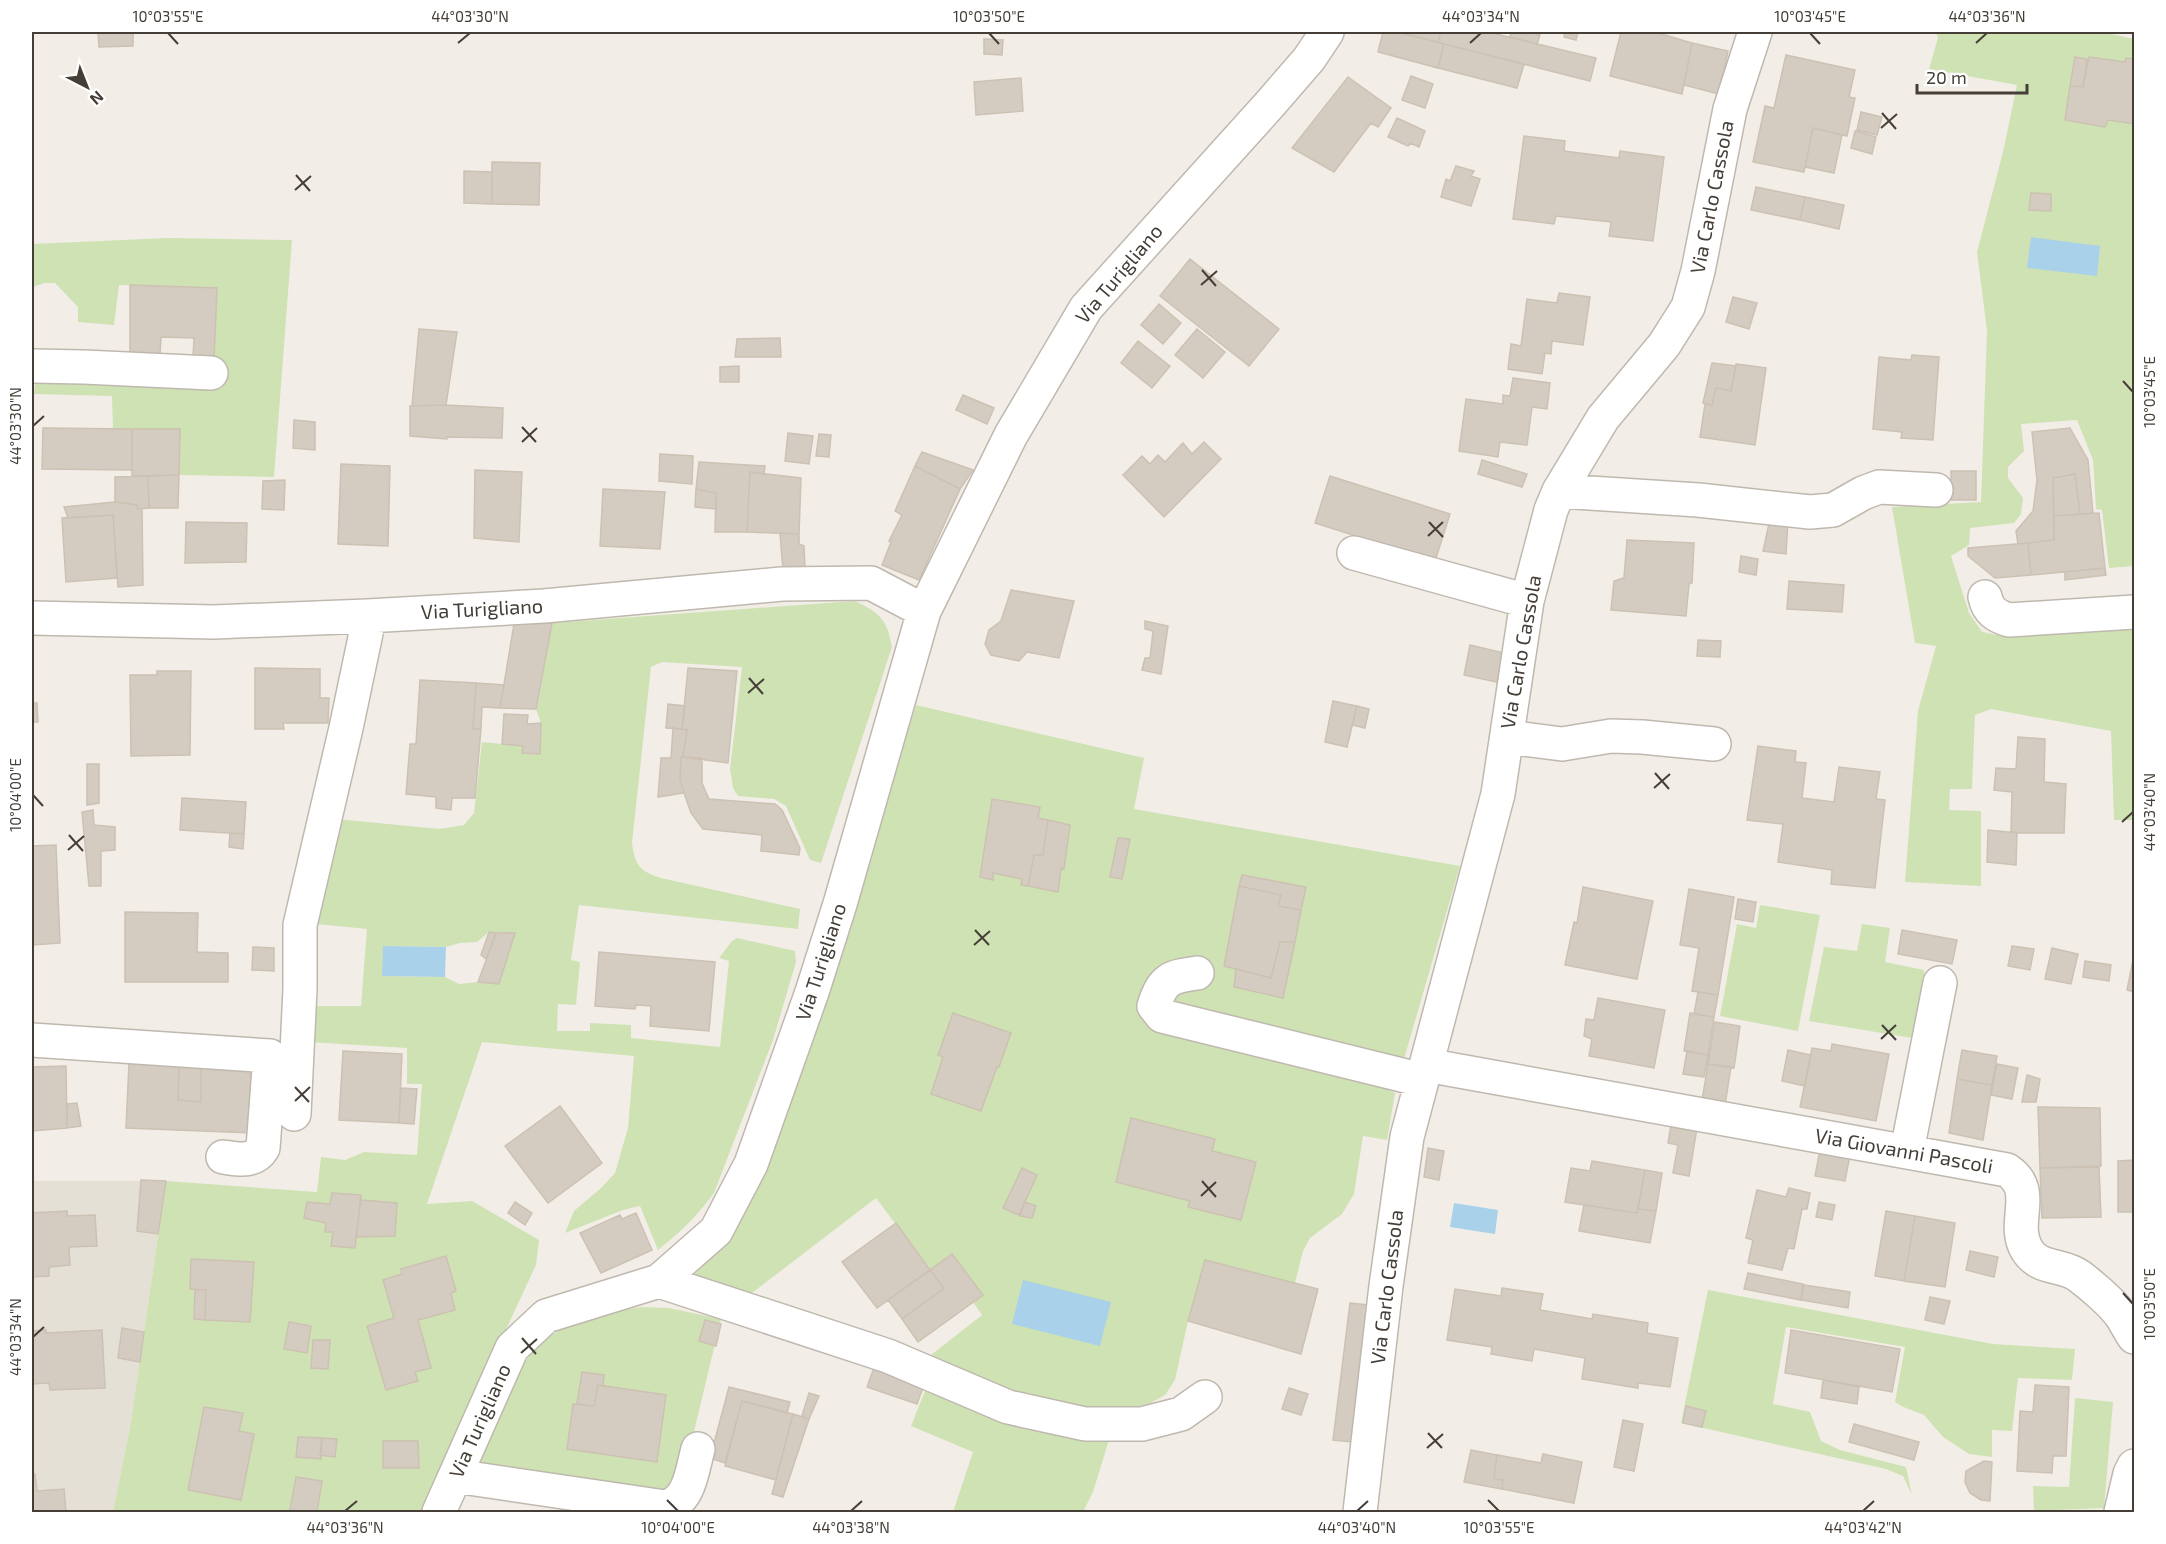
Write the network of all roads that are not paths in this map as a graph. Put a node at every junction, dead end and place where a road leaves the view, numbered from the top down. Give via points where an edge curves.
1 (1327, 32) edge
2 (1755, 32) edge
3 (32, 366) edge
4 (211, 373) dead end
5 (1936, 490) dead end
6 (1559, 491) junction
7 (1354, 553) dead end
8 (1985, 597) dead end
9 (1527, 601) junction
10 (924, 611) junction
11 (2134, 612) edge
12 (367, 616) junction
13 (32, 618) edge
14 (1507, 737) junction
15 (1714, 744) dead end
16 (1197, 973) dead end
17 (1940, 983) dead end
18 (32, 1040) edge
19 (1424, 1072) junction
20 (294, 1114) dead end
21 (1907, 1151) junction
22 (223, 1157) dead end
23 (659, 1281) junction
24 (2134, 1337) edge
25 (1205, 1397) dead end
26 (698, 1449) dead end
27 (2134, 1466) edge
28 (455, 1476) junction
29 (439, 1512) edge
30 (1360, 1512) edge
31 (2121, 1512) edge

1 - 10 street, Via Turigliano via 1270,104 1086,308 1011,435
2 - 6 street, Via Carlo Cassola via 1730,109 1688,307 1664,345 1603,418
3 - 4 street
5 - 6 street via 1879,487 1833,510 1810,512
6 - 9 street, Via Carlo Cassola
7 - 9 street
8 - 11 street via 1996,616 2008,620
9 - 14 street, Via Carlo Cassola
10 - 12 street, Via Turigliano via 871,583 782,584 544,606
10 - 23 street, Via Turigliano via 829,942 751,1164 716,1231
12 - 13 street, Via Turigliano via 214,622
12 - 20 street via 346,728 300,925
14 - 15 street via 1562,744 1611,736
14 - 19 street, Via Carlo Cassola via 1498,794
16 - 19 street via 1173,977 1159,991 1154,1006 1162,1016
17 - 21 street
18 - 22 street via 270,1056 263,1148 248,1160
19 - 21 street, Via Giovanni Pascoli
19 - 30 street, Via Carlo Cassola via 1407,1137
21 - 24 street, Via Giovanni Pascoli via 2007,1170 2017,1177 2023,1188 2021,1234 2034,1260 2078,1274 2119,1312
23 - 25 street via 888,1356 1008,1407 1084,1424 1142,1424 1181,1414
23 - 28 street, Via Turigliano via 546,1316 513,1348
26 - 28 street via 682,1498 665,1507
27 - 31 street
28 - 29 street, Via Turigliano

